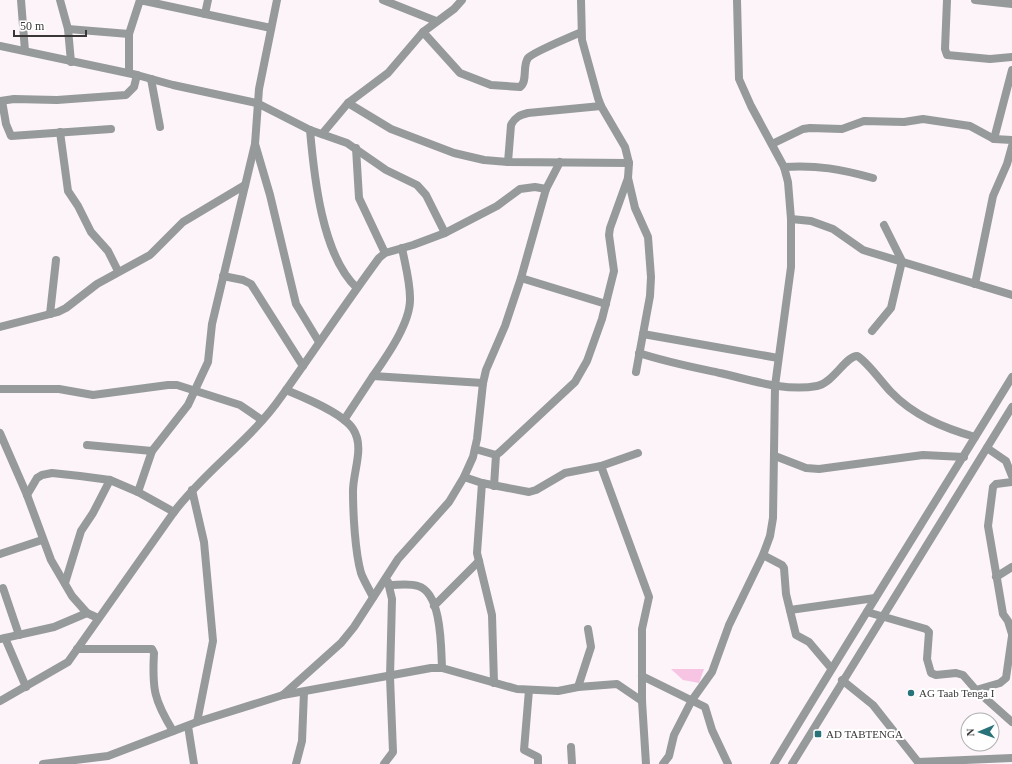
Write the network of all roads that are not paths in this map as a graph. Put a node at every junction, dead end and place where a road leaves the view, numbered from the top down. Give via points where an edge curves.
1 (21, 0) edge
2 (60, 0) edge
3 (208, 0) edge
4 (277, 0) edge
5 (383, 0) edge
6 (462, 0) edge
7 (581, 0) edge
8 (737, 0) edge
9 (947, 0) edge
10 (975, 0) edge
11 (1012, 4) edge
12 (205, 14) junction
13 (436, 21) junction
14 (271, 28) junction
15 (68, 30) junction
16 (424, 32) junction
17 (581, 32) junction
18 (129, 34) junction
19 (0, 46) edge
20 (25, 51) junction
21 (1012, 57) edge
22 (71, 62) junction
23 (1012, 70) edge
24 (133, 74) junction
25 (151, 79) junction
26 (1, 101) edge
27 (257, 103) junction
28 (348, 103) junction
29 (600, 106) junction
30 (160, 127) dead end
31 (111, 129) dead end
32 (310, 130) junction
33 (60, 132) junction
34 (322, 134) junction
35 (994, 138) junction
36 (1012, 140) edge
37 (255, 144) junction
38 (772, 144) junction
39 (1012, 146) edge
40 (356, 148) junction
41 (508, 162) junction
42 (560, 162) junction
43 (629, 163) junction
44 (784, 167) junction
45 (628, 178) junction
46 (872, 178) dead end
47 (245, 185) junction
48 (546, 189) junction
49 (791, 218) junction
50 (884, 224) dead end
51 (445, 233) junction
52 (402, 248) junction
53 (385, 253) junction
54 (56, 260) dead end
55 (902, 261) junction
56 (118, 271) junction
57 (223, 276) junction
58 (521, 278) junction
59 (975, 284) junction
60 (357, 288) junction
61 (1012, 295) edge
62 (606, 304) junction
63 (50, 314) junction
64 (0, 327) edge
65 (872, 331) dead end
66 (643, 334) junction
67 (320, 342) junction
68 (639, 353) junction
69 (778, 358) junction
70 (303, 366) junction
71 (636, 372) dead end
72 (373, 376) junction
73 (1012, 377) edge
74 (483, 383) junction
75 (775, 386) junction
76 (0, 389) edge
77 (194, 390) junction
78 (286, 390) junction
79 (1012, 407) edge
80 (262, 420) junction
81 (344, 420) junction
82 (0, 437) edge
83 (975, 437) junction
84 (87, 445) dead end
85 (987, 448) junction
86 (475, 449) junction
87 (152, 451) junction
88 (638, 453) dead end
89 (496, 455) junction
90 (775, 456) junction
91 (964, 457) junction
92 (601, 466) junction
93 (1012, 476) edge
94 (464, 477) junction
95 (110, 480) junction
96 (1012, 482) edge
97 (482, 483) junction
98 (494, 486) junction
99 (192, 490) junction
100 (138, 492) junction
101 (27, 495) junction
102 (174, 512) junction
103 (42, 540) junction
104 (0, 554) edge
105 (763, 556) junction
106 (479, 561) junction
107 (1012, 567) edge
108 (996, 577) junction
109 (385, 578) junction
110 (65, 582) junction
111 (390, 585) junction
112 (3, 588) dead end
113 (373, 597) junction
114 (875, 598) junction
115 (434, 606) junction
116 (0, 608) edge
117 (9, 610) junction
118 (790, 610) junction
119 (867, 612) junction
120 (88, 613) junction
121 (882, 616) junction
122 (98, 618) junction
123 (588, 629) dead end
124 (19, 635) junction
125 (1012, 635) edge
126 (3, 639) edge
127 (77, 650) junction
128 (442, 668) junction
129 (831, 668) junction
130 (390, 676) junction
131 (642, 676) junction
132 (842, 680) junction
133 (494, 683) junction
134 (26, 687) junction
135 (578, 687) junction
136 (529, 690) junction
137 (976, 690) junction
138 (304, 692) junction
139 (283, 695) junction
140 (692, 700) junction
141 (0, 701) edge
142 (642, 701) junction
143 (197, 722) junction
144 (1012, 722) edge
145 (188, 726) junction
146 (173, 731) junction
147 (571, 747) dead end
148 (1012, 758) edge
149 (973, 762) edge
150 (934, 763) edge
151 (43, 764) edge
152 (194, 764) edge
153 (296, 764) edge
154 (384, 764) edge
155 (538, 764) edge
156 (572, 764) edge
157 (646, 764) edge
158 (663, 764) edge
159 (728, 764) edge
160 (774, 764) edge
161 (792, 764) edge

1 - 20 street
2 - 15 street
3 - 12 street
4 - 14 street
5 - 13 street
6 - 13 street via 449,14
7 - 17 street
8 - 38 street via 739,79
9 - 21 street via 947,55 990,59
10 - 11 street
12 - 14 street
12 - 18 street via 140,0
13 - 16 street
14 - 27 street
15 - 18 street
15 - 22 street
16 - 17 street via 460,73 491,85 520,87 530,56
16 - 28 street via 388,73
17 - 29 street
18 - 24 street
19 - 20 street
20 - 22 street
22 - 24 street
23 - 35 street
24 - 25 street
24 - 26 street via 134,87 126,95
25 - 27 street
25 - 30 street
26 - 33 street via 10,136
27 - 32 street
27 - 37 street
28 - 34 street
28 - 41 street via 391,129 445,150 484,160
29 - 41 street via 520,115 511,124
29 - 43 street via 625,147
31 - 33 street
32 - 34 street
32 - 60 street via 330,246 346,278
33 - 56 street via 68,191 91,232 108,251
34 - 40 street
35 - 36 street
35 - 38 street via 970,126 930,120 871,120 858,122 842,130 803,129
37 - 47 street
37 - 67 street via 296,304
38 - 44 street
39 - 59 street via 993,196
40 - 51 street via 386,170 422,190
40 - 53 street via 359,198
41 - 42 street
42 - 43 street
42 - 48 street
43 - 45 street
44 - 46 street via 834,168
44 - 49 street
45 - 62 street via 610,228 614,271
45 - 66 street via 635,208 649,244 650,296
47 - 56 street via 183,222 150,255
47 - 57 street
48 - 51 street via 520,189 497,206
48 - 58 street
49 - 55 street via 833,229 863,250
49 - 69 street via 791,267
50 - 55 street
51 - 52 street
52 - 53 street
52 - 72 street via 410,305 394,344
53 - 60 street
54 - 63 street
55 - 59 street
55 - 65 street via 891,308
56 - 63 street via 78,297 66,308
57 - 70 street via 251,284
57 - 77 street via 212,324 208,362
58 - 62 street
58 - 74 street
59 - 61 street
60 - 67 street
62 - 89 street via 587,361 575,382
63 - 64 street
66 - 68 street
66 - 69 street
67 - 70 street
68 - 71 street
68 - 75 street via 683,366
69 - 75 street
70 - 78 street
72 - 74 street
72 - 81 street
73 - 83 street
74 - 86 street
75 - 83 street via 818,386 826,383 857,356 902,402 934,423
75 - 90 street
76 - 77 street via 59,389 93,395 168,385
77 - 80 street via 240,405
77 - 87 street via 188,405
78 - 80 street
78 - 81 street
79 - 85 street
80 - 99 street
81 - 113 street via 353,428 359,442 353,490 358,556 362,574
82 - 101 street
83 - 91 street
84 - 87 street
85 - 93 street via 1006,461
85 - 121 street
86 - 89 street
86 - 94 street
87 - 100 street
88 - 92 street
89 - 98 street
90 - 91 street via 806,468 819,469 923,455
90 - 105 street via 773,518
91 - 114 street
92 - 98 street via 565,473 528,492
92 - 131 street via 649,597 642,629
94 - 97 street
94 - 109 street via 449,502 398,559
95 - 100 street
95 - 101 street via 46,473 38,478
95 - 110 street via 81,531
96 - 108 street via 996,484 993,487 987,519
97 - 98 street
97 - 106 street via 477,543
99 - 102 street
99 - 143 street via 204,542 214,641
100 - 102 street
101 - 103 street
102 - 122 street
103 - 104 street
103 - 110 street
105 - 118 street via 784,568
105 - 140 street via 728,625 712,672
106 - 115 street
106 - 133 street via 492,615
107 - 108 street
108 - 125 street via 1003,614
109 - 111 street
109 - 113 street
110 - 120 street via 72,596
111 - 115 street via 418,586 425,590
111 - 130 street
112 - 117 street
113 - 139 street via 341,642
114 - 118 street
114 - 119 street
115 - 128 street via 440,634
116 - 117 street
117 - 124 street
118 - 129 street via 797,637 809,642
119 - 121 street
119 - 129 street
120 - 122 street
120 - 124 street via 54,627
121 - 132 street
121 - 137 street via 926,629 929,632 926,659 931,673 959,674
122 - 127 street
123 - 135 street via 591,647
124 - 126 street
125 - 137 street via 1006,678 1000,683
126 - 134 street
127 - 134 street via 68,662
127 - 146 street via 152,649 154,691 162,713
128 - 130 street
128 - 133 street
129 - 160 street
130 - 138 street
130 - 154 street via 393,752
131 - 140 street
131 - 142 street
132 - 150 street via 876,708 916,760
132 - 161 street
133 - 136 street
134 - 141 street
135 - 136 street via 558,691
135 - 142 street via 618,684
136 - 155 street via 524,750 538,757
137 - 144 street
138 - 139 street
138 - 153 street via 302,741
139 - 143 street
140 - 158 street via 674,735 670,756
140 - 159 street via 706,708 712,730
142 - 157 street
143 - 145 street
145 - 146 street
145 - 152 street
146 - 151 street via 108,756
147 - 156 street
148 - 149 street
149 - 150 street

